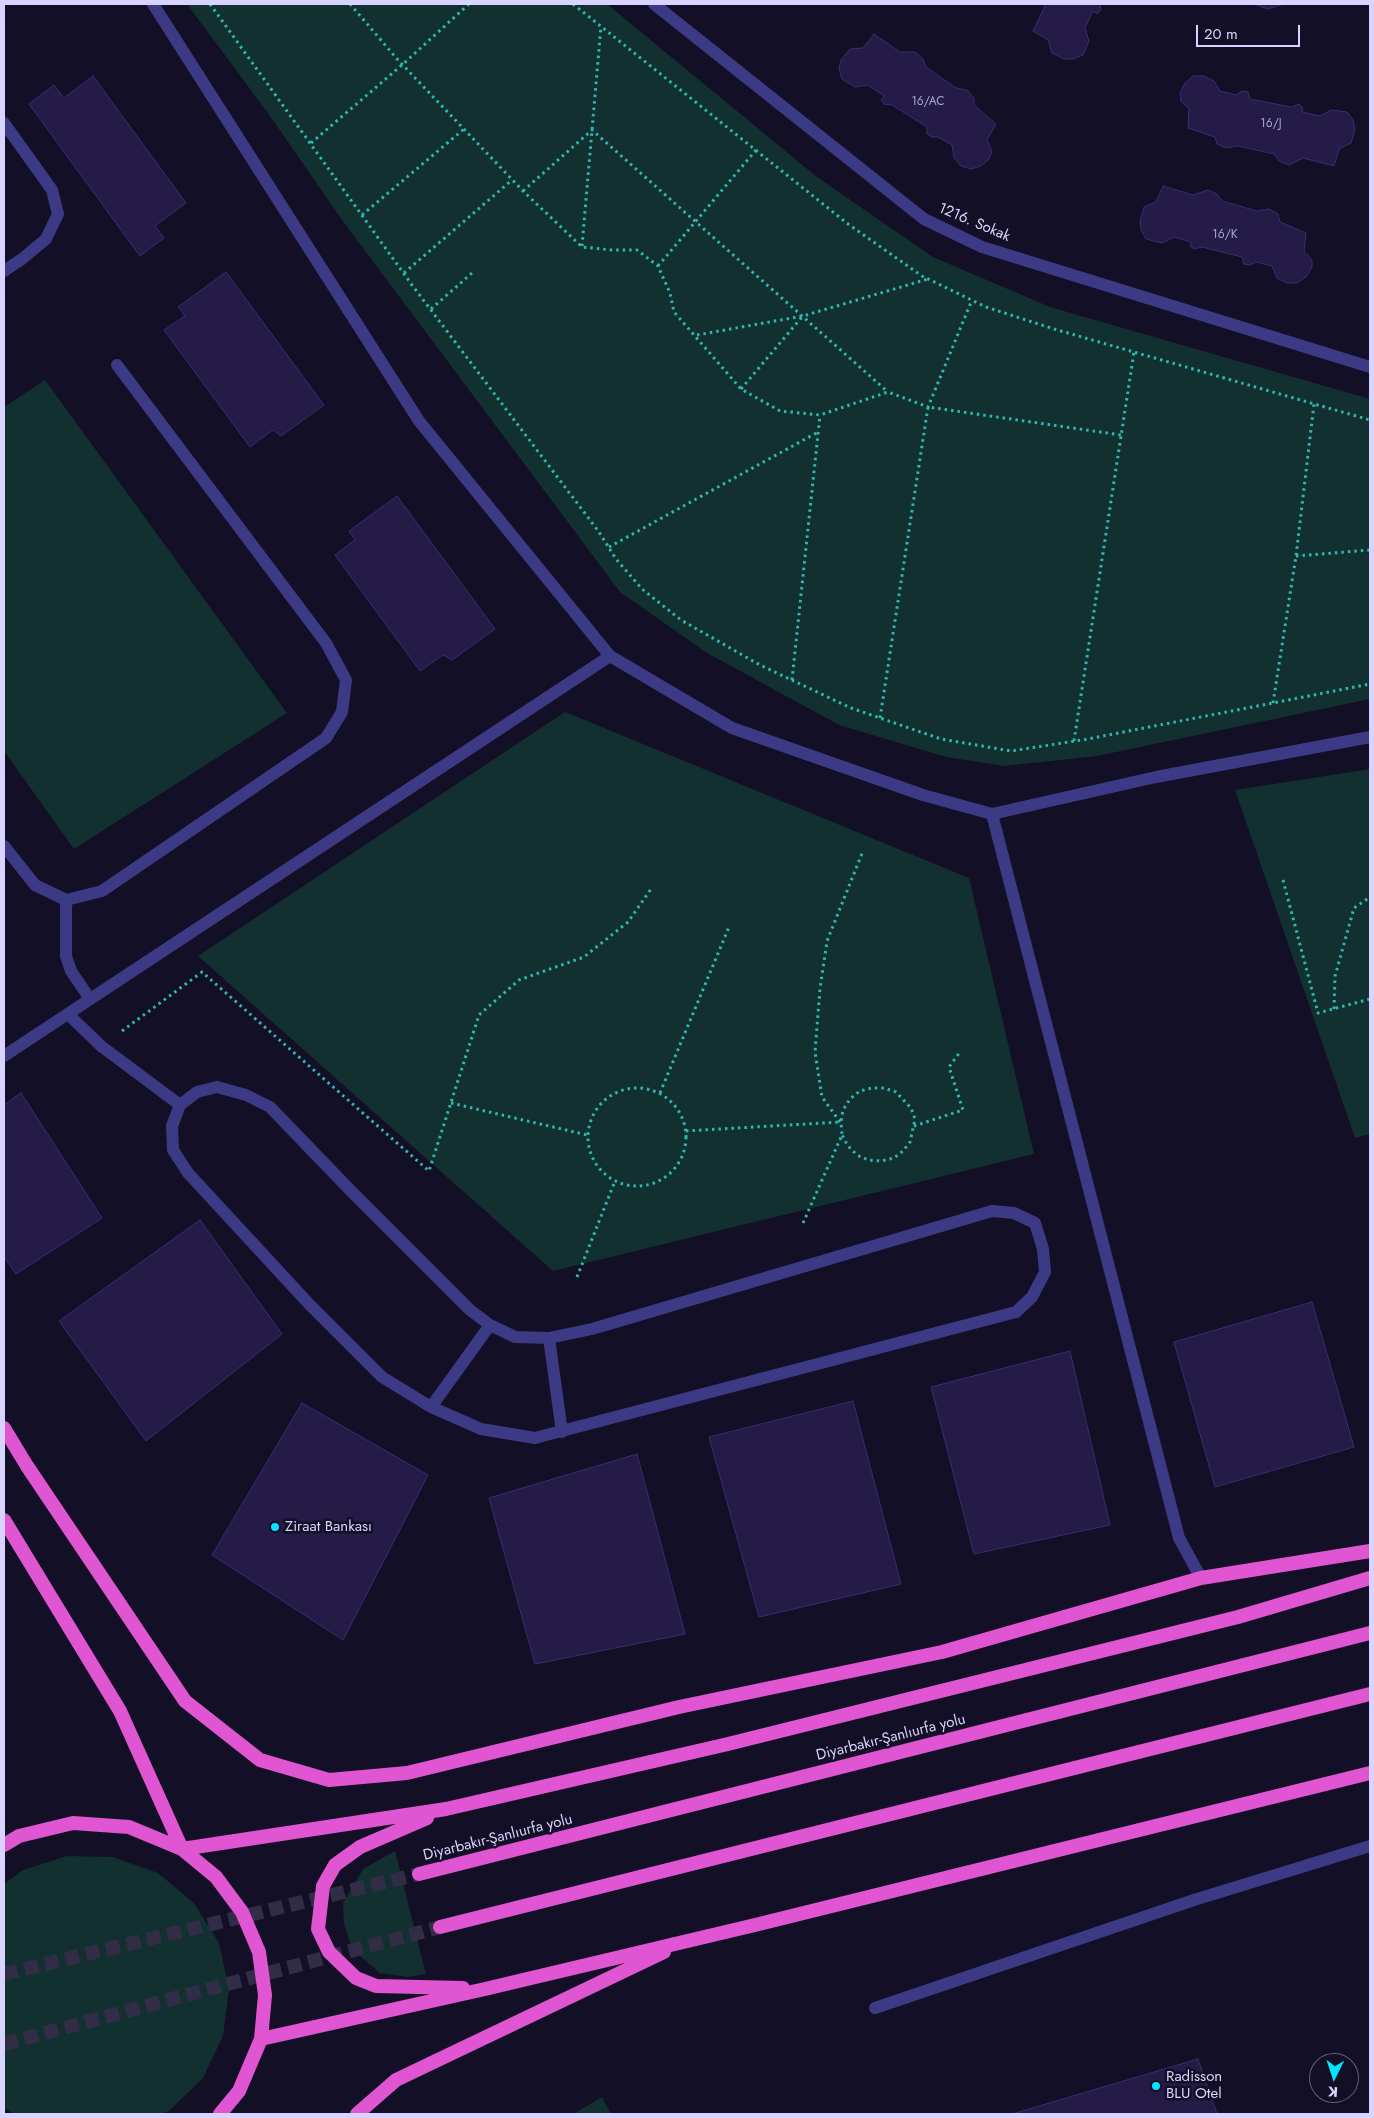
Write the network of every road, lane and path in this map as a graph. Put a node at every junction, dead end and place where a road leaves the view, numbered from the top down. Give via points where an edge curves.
1 (153, 4) edge
2 (210, 4) edge
3 (350, 4) edge
4 (469, 4) edge
5 (654, 4) edge
6 (601, 25) dead end
7 (402, 65) junction
8 (4, 123) edge
9 (464, 129) junction
10 (592, 130) junction
11 (310, 143) junction
12 (756, 150) dead end
13 (512, 180) junction
14 (523, 191) junction
15 (362, 215) junction
16 (696, 222) junction
17 (582, 247) junction
18 (658, 266) junction
19 (4, 271) edge
20 (404, 273) junction
21 (472, 273) dead end
22 (928, 279) dead end
23 (972, 300) dead end
24 (431, 309) junction
25 (803, 316) junction
26 (696, 335) junction
27 (1134, 352) dead end
28 (117, 365) dead end
29 (1370, 367) edge
30 (741, 389) junction
31 (888, 392) junction
32 (1314, 404) dead end
33 (928, 407) junction
34 (820, 415) junction
35 (819, 431) junction
36 (1121, 435) junction
37 (609, 547) junction
38 (1370, 550) edge
39 (1296, 556) junction
40 (610, 656) junction
41 (792, 680) junction
42 (1370, 684) edge
43 (1273, 703) junction
44 (880, 718) junction
45 (1370, 737) edge
46 (1074, 741) junction
47 (992, 814) junction
48 (4, 846) edge
49 (863, 851) dead end
50 (1283, 880) dead end
51 (652, 889) dead end
52 (1370, 897) edge
53 (66, 900) junction
54 (730, 926) dead end
55 (90, 999) junction
56 (1370, 999) edge
57 (1334, 1009) junction
58 (68, 1014) junction
59 (101, 1046) junction
60 (960, 1052) dead end
61 (4, 1056) edge
62 (660, 1093) junction
63 (451, 1103) junction
64 (180, 1105) junction
65 (840, 1122) junction
66 (914, 1126) junction
67 (686, 1131) junction
68 (587, 1135) junction
69 (842, 1135) junction
70 (615, 1181) junction
71 (803, 1223) dead end
72 (576, 1277) dead end
73 (490, 1325) junction
74 (550, 1338) junction
75 (431, 1407) junction
76 (4, 1428) edge
77 (562, 1432) junction
78 (4, 1520) edge
79 (1370, 1551) edge
80 (1201, 1578) junction
81 (1370, 1578) edge
82 (1370, 1633) edge
83 (1370, 1694) edge
84 (1370, 1773) edge
85 (446, 1809) junction
86 (4, 1845) edge
87 (1370, 1846) edge
88 (182, 1849) junction
89 (420, 1874) tunnel mouth
90 (440, 1927) tunnel mouth
91 (690, 1940) junction
92 (485, 1989) junction
93 (875, 2008) dead end
94 (261, 2038) junction
95 (220, 2114) edge
96 (357, 2114) edge

1 - 40 street via 419,421
2 - 11 path
3 - 7 path
4 - 7 path
5 - 29 street, 1216. Sokak via 924,218 982,247
6 - 10 path
7 - 9 path
7 - 11 path
8 - 19 street via 52,190 58,214 46,239
9 - 13 path
9 - 15 path
10 - 14 path
10 - 16 path
10 - 17 path
11 - 15 path
12 - 16 path
13 - 14 path
13 - 20 path
14 - 17 path
15 - 20 path
16 - 18 path
16 - 25 path
17 - 18 path via 637,250
18 - 26 path via 674,312
20 - 24 path
21 - 24 path
22 - 25 path
23 - 33 path
24 - 37 path
25 - 26 path
25 - 30 path
25 - 31 path
26 - 30 path
27 - 36 path
28 - 53 street via 326,643 346,680 342,712 326,738 102,891
30 - 34 path via 780,411
31 - 33 path
31 - 34 path
32 - 39 path
33 - 36 path
33 - 44 path
34 - 35 path
35 - 37 path
35 - 41 path
36 - 46 path
37 - 41 path via 642,589 681,620
38 - 39 path
39 - 43 path
40 - 47 street via 732,728 923,795
40 - 55 street
41 - 44 path
42 - 43 path
43 - 46 path
44 - 46 path via 941,740 1011,751
45 - 47 street via 1156,777
47 - 80 street via 1179,1538
48 - 53 street via 34,885
49 - 65 path via 827,941 820,989 816,1061 822,1097
50 - 57 path via 1318,1013
51 - 63 path via 628,922 584,957 519,980 479,1015
52 - 57 path via 1354,908 1334,976
53 - 55 street via 66,956 71,971
54 - 62 path
55 - 58 street
56 - 57 path
58 - 59 street
58 - 61 street
59 - 63 path via 202,972 429,1171
59 - 64 street
60 - 66 path via 949,1067 963,1110
62 - 67 path via 682,1116
62 - 68 path via 644,1088 627,1088 612,1094 598,1105 590,1119
63 - 68 path
64 - 73 street via 197,1092 217,1087 246,1094 270,1106 470,1310
64 - 75 street via 172,1126 173,1150 188,1173 309,1304 382,1377
65 - 66 path via 850,1099 866,1090 884,1088 905,1099 911,1108
65 - 67 path
65 - 69 path
66 - 69 path via 910,1142 903,1151 894,1158 881,1161 857,1155
67 - 70 path via 685,1148 669,1175 655,1183 639,1186
68 - 70 path via 589,1151 596,1166
69 - 71 path
70 - 72 path
73 - 74 street via 515,1337
73 - 75 street
74 - 77 street
74 - 77 street via 724,1291 992,1210 1014,1213 1035,1223 1043,1249 1045,1272 1032,1297 1016,1312
75 - 77 street via 481,1430 535,1438
76 - 80 highway via 185,1702 260,1760 329,1780 406,1773 679,1707 942,1652
78 - 88 highway via 120,1711
79 - 80 highway
81 - 85 highway via 1238,1617 728,1744
82 - 89 highway, Diyarbakır-Şanlıurfa yolu
83 - 90 highway
84 - 91 highway
85 - 88 highway
85 - 92 highway via 360,1846 335,1865 323,1886 318,1929 329,1952 356,1978 376,1986
86 - 88 highway via 19,1836 73,1823 130,1828
87 - 93 street via 1175,1906
88 - 94 highway via 216,1877 242,1912 259,1952 265,1995
91 - 92 highway
91 - 96 highway via 396,2080
92 - 94 highway
94 - 95 highway via 240,2091

